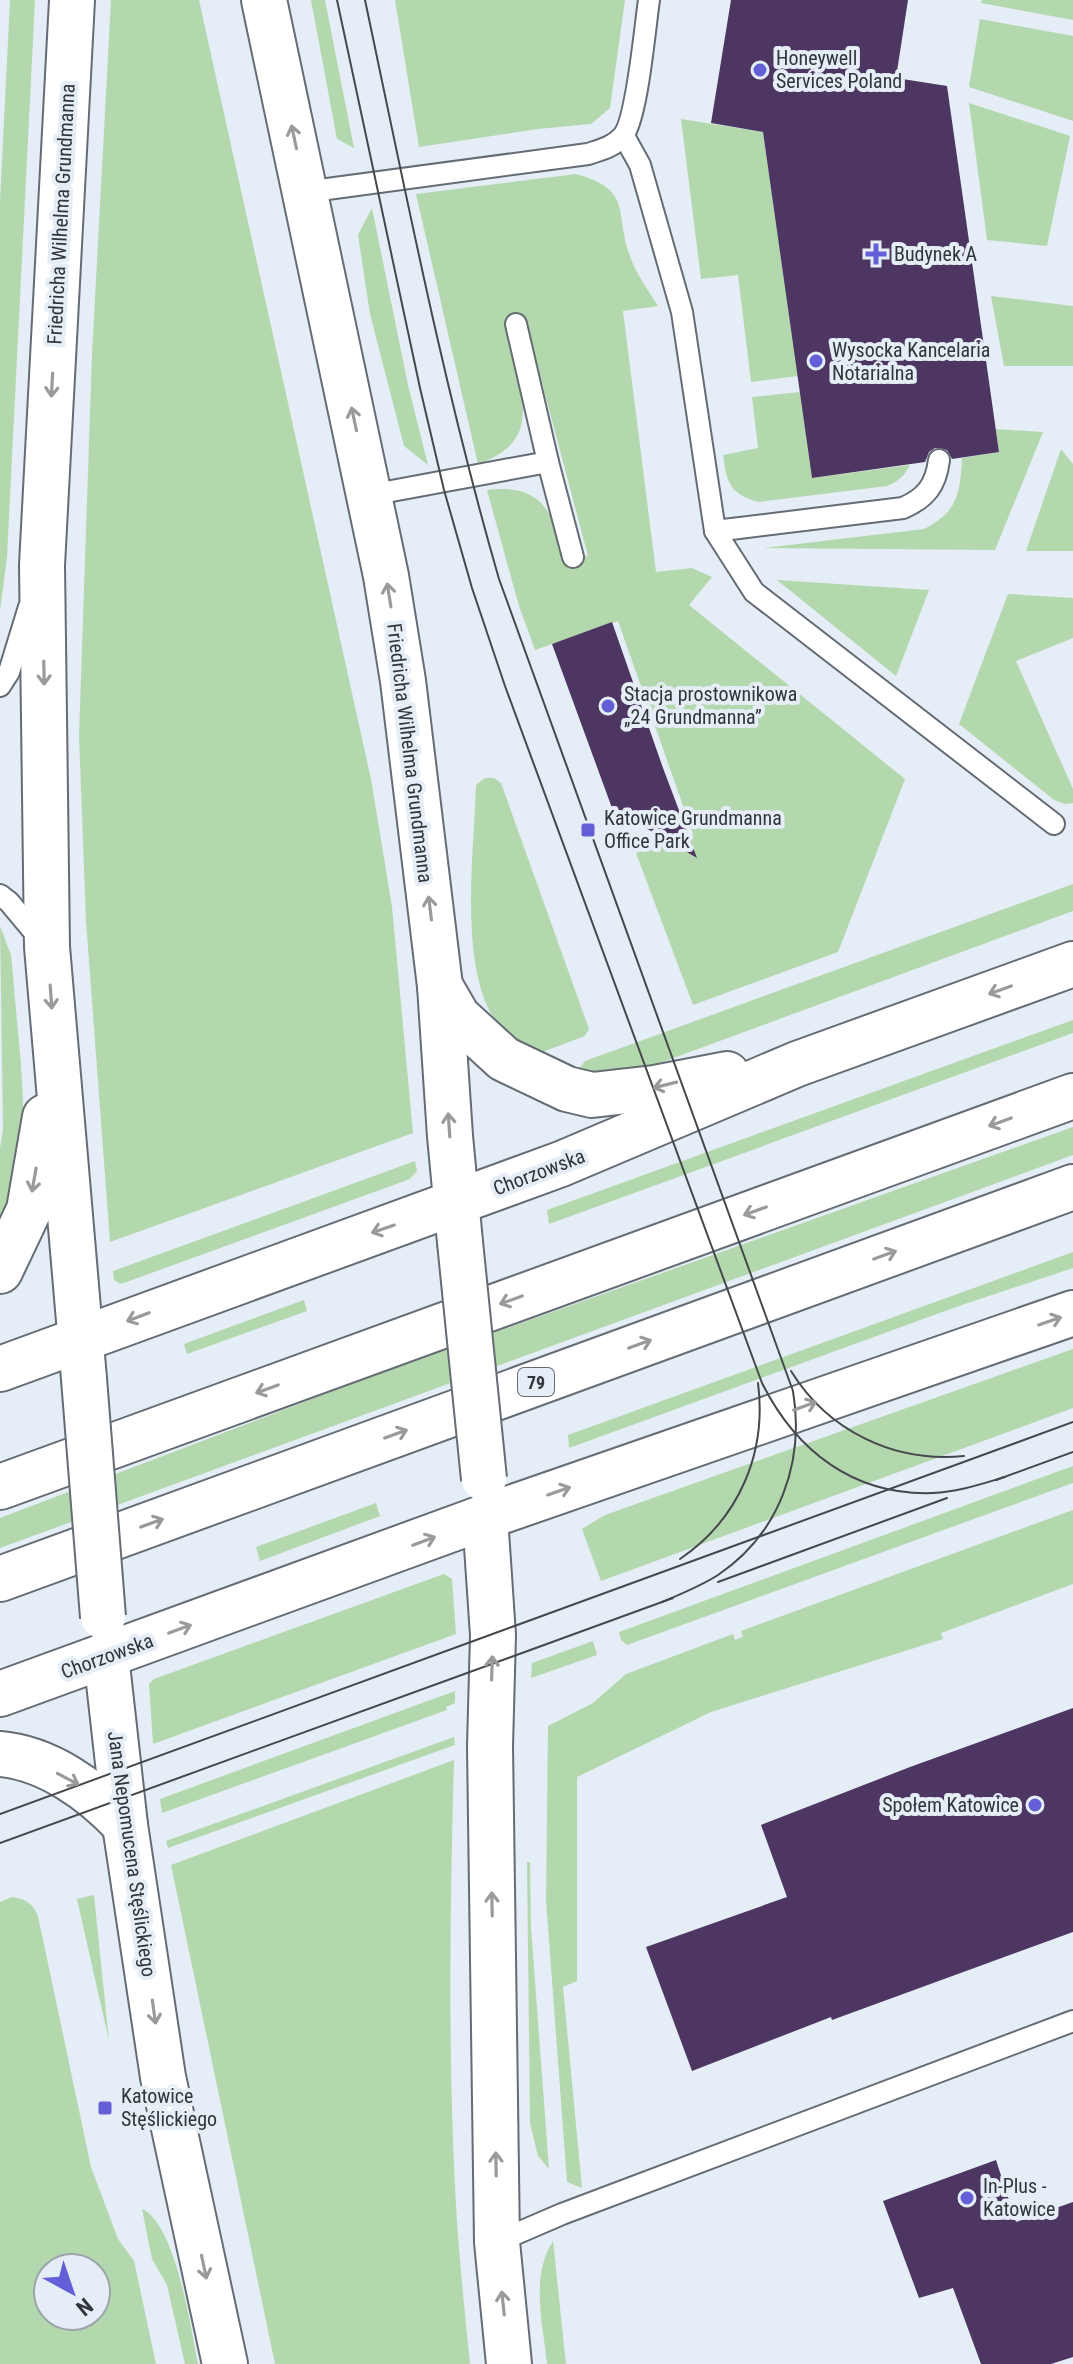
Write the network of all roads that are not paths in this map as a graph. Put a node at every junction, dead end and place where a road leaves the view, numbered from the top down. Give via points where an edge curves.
1 (72, 0) edge
2 (264, 0) edge
3 (649, 0) edge
4 (624, 136) junction
5 (305, 192) junction
6 (516, 324) dead end
7 (939, 460) dead end
8 (548, 462) junction
9 (370, 495) junction
10 (715, 531) junction
11 (573, 557) dead end
12 (42, 565) junction
13 (0, 686) edge
14 (1054, 824) dead end
15 (0, 895) edge
16 (47, 947) junction
17 (1073, 964) edge
18 (440, 986) junction
19 (55, 1047) junction
20 (797, 1064) junction
21 (1073, 1096) edge
22 (1073, 1187) edge
23 (458, 1223) junction
24 (0, 1271) edge
25 (1073, 1313) edge
26 (82, 1359) junction
27 (0, 1369) edge
28 (0, 1487) edge
29 (485, 1498) junction
30 (0, 1579) edge
31 (104, 1636) junction
32 (0, 1694) edge
33 (0, 1754) edge
34 (125, 1825) junction
35 (1073, 2021) edge
36 (497, 2242) junction
37 (225, 2364) edge
38 (509, 2364) edge

1 -> 12 main road, Friedricha Wilhelma Grundmanna
5 -> 2 main road, Friedricha Wilhelma Grundmanna
3 - 4 lane
4 - 5 lane via 588,154
4 - 10 lane via 640,165 682,312
9 -> 5 main road, Friedricha Wilhelma Grundmanna
6 - 8 lane
7 - 10 lane via 928,492 903,508
8 - 9 lane
8 - 11 lane
18 -> 9 main road, Friedricha Wilhelma Grundmanna via 403,681
10 - 14 lane via 754,592
12 - 13 lane
12 -> 16 main road, Friedricha Wilhelma Grundmanna
15 - 16 lane
16 -> 19 main road, Friedricha Wilhelma Grundmanna
17 -> 20 main road, Chorzowska
20 -> 18 main road via 592,1095 504,1059 458,1017
23 -> 18 main road, Friedricha Wilhelma Grundmanna
19 -> 24 main road via 29,1210
19 - 26 main road, Friedricha Wilhelma Grundmanna
20 - 23 main road, Chorzowska via 561,1164
21 -> 28 main road
30 -> 22 main road, 79
23 -> 26 main road, Chorzowska
23 - 29 main road, Friedricha Wilhelma Grundmanna, bridge
29 -> 25 main road, Chorzowska
26 - 27 main road, Chorzowska
26 - 31 main road, Jana Nepomucena Stęślickiego, bridge
31 -> 29 main road, Chorzowska
36 -> 29 main road via 493,1635
31 - 32 main road, Chorzowska
31 - 34 main road, Jana Nepomucena Stęślickiego
33 -> 34 main road via 32,1761 82,1787
34 -> 37 main road, Jana Nepomucena Stęślickiego via 163,2077
35 - 36 lane
38 -> 36 main road

